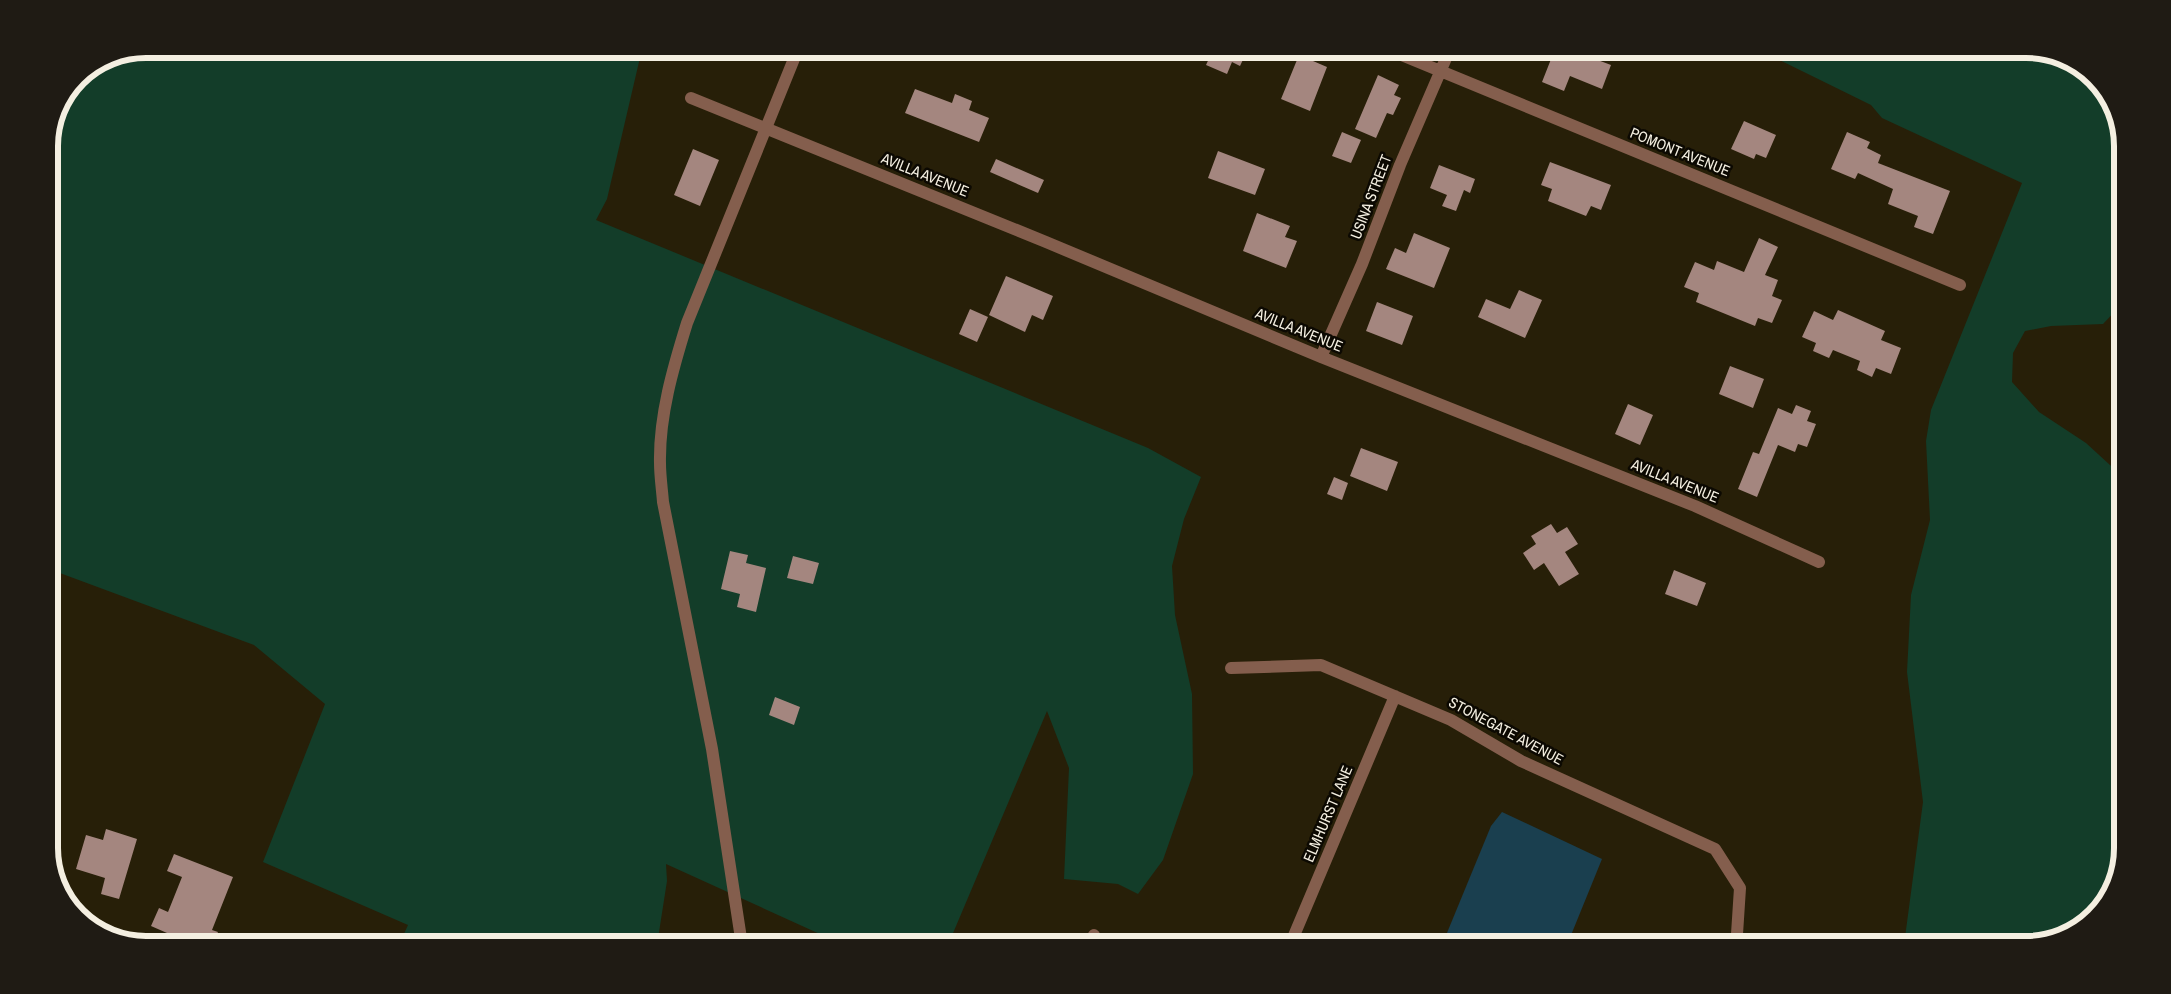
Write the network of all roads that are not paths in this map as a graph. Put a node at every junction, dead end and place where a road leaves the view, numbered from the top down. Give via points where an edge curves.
1 (794, 58) edge
2 (1410, 58) edge
3 (1447, 58) edge
4 (1442, 71) junction
5 (691, 98) dead end
6 (767, 128) junction
7 (1960, 285) dead end
8 (1321, 357) junction
9 (1818, 562) dead end
10 (1231, 668) dead end
11 (1395, 696) junction
12 (741, 936) edge
13 (1294, 936) edge
14 (1736, 936) edge

1 - 6 street
2 - 4 street, POMONT AVENUE
3 - 4 street, USINA STREET
4 - 7 street, POMONT AVENUE
4 - 8 street, USINA STREET
5 - 6 street, AVILLA AVENUE
6 - 8 street, AVILLA AVENUE
6 - 12 street via 686,323 663,423 660,462 663,502 712,749
8 - 9 street, AVILLA AVENUE via 1695,506
10 - 11 street, STONEGATE AVENUE via 1321,665
11 - 13 street, ELMHURST LANE
11 - 14 street, STONEGATE AVENUE via 1451,720 1521,761 1715,849 1740,888

